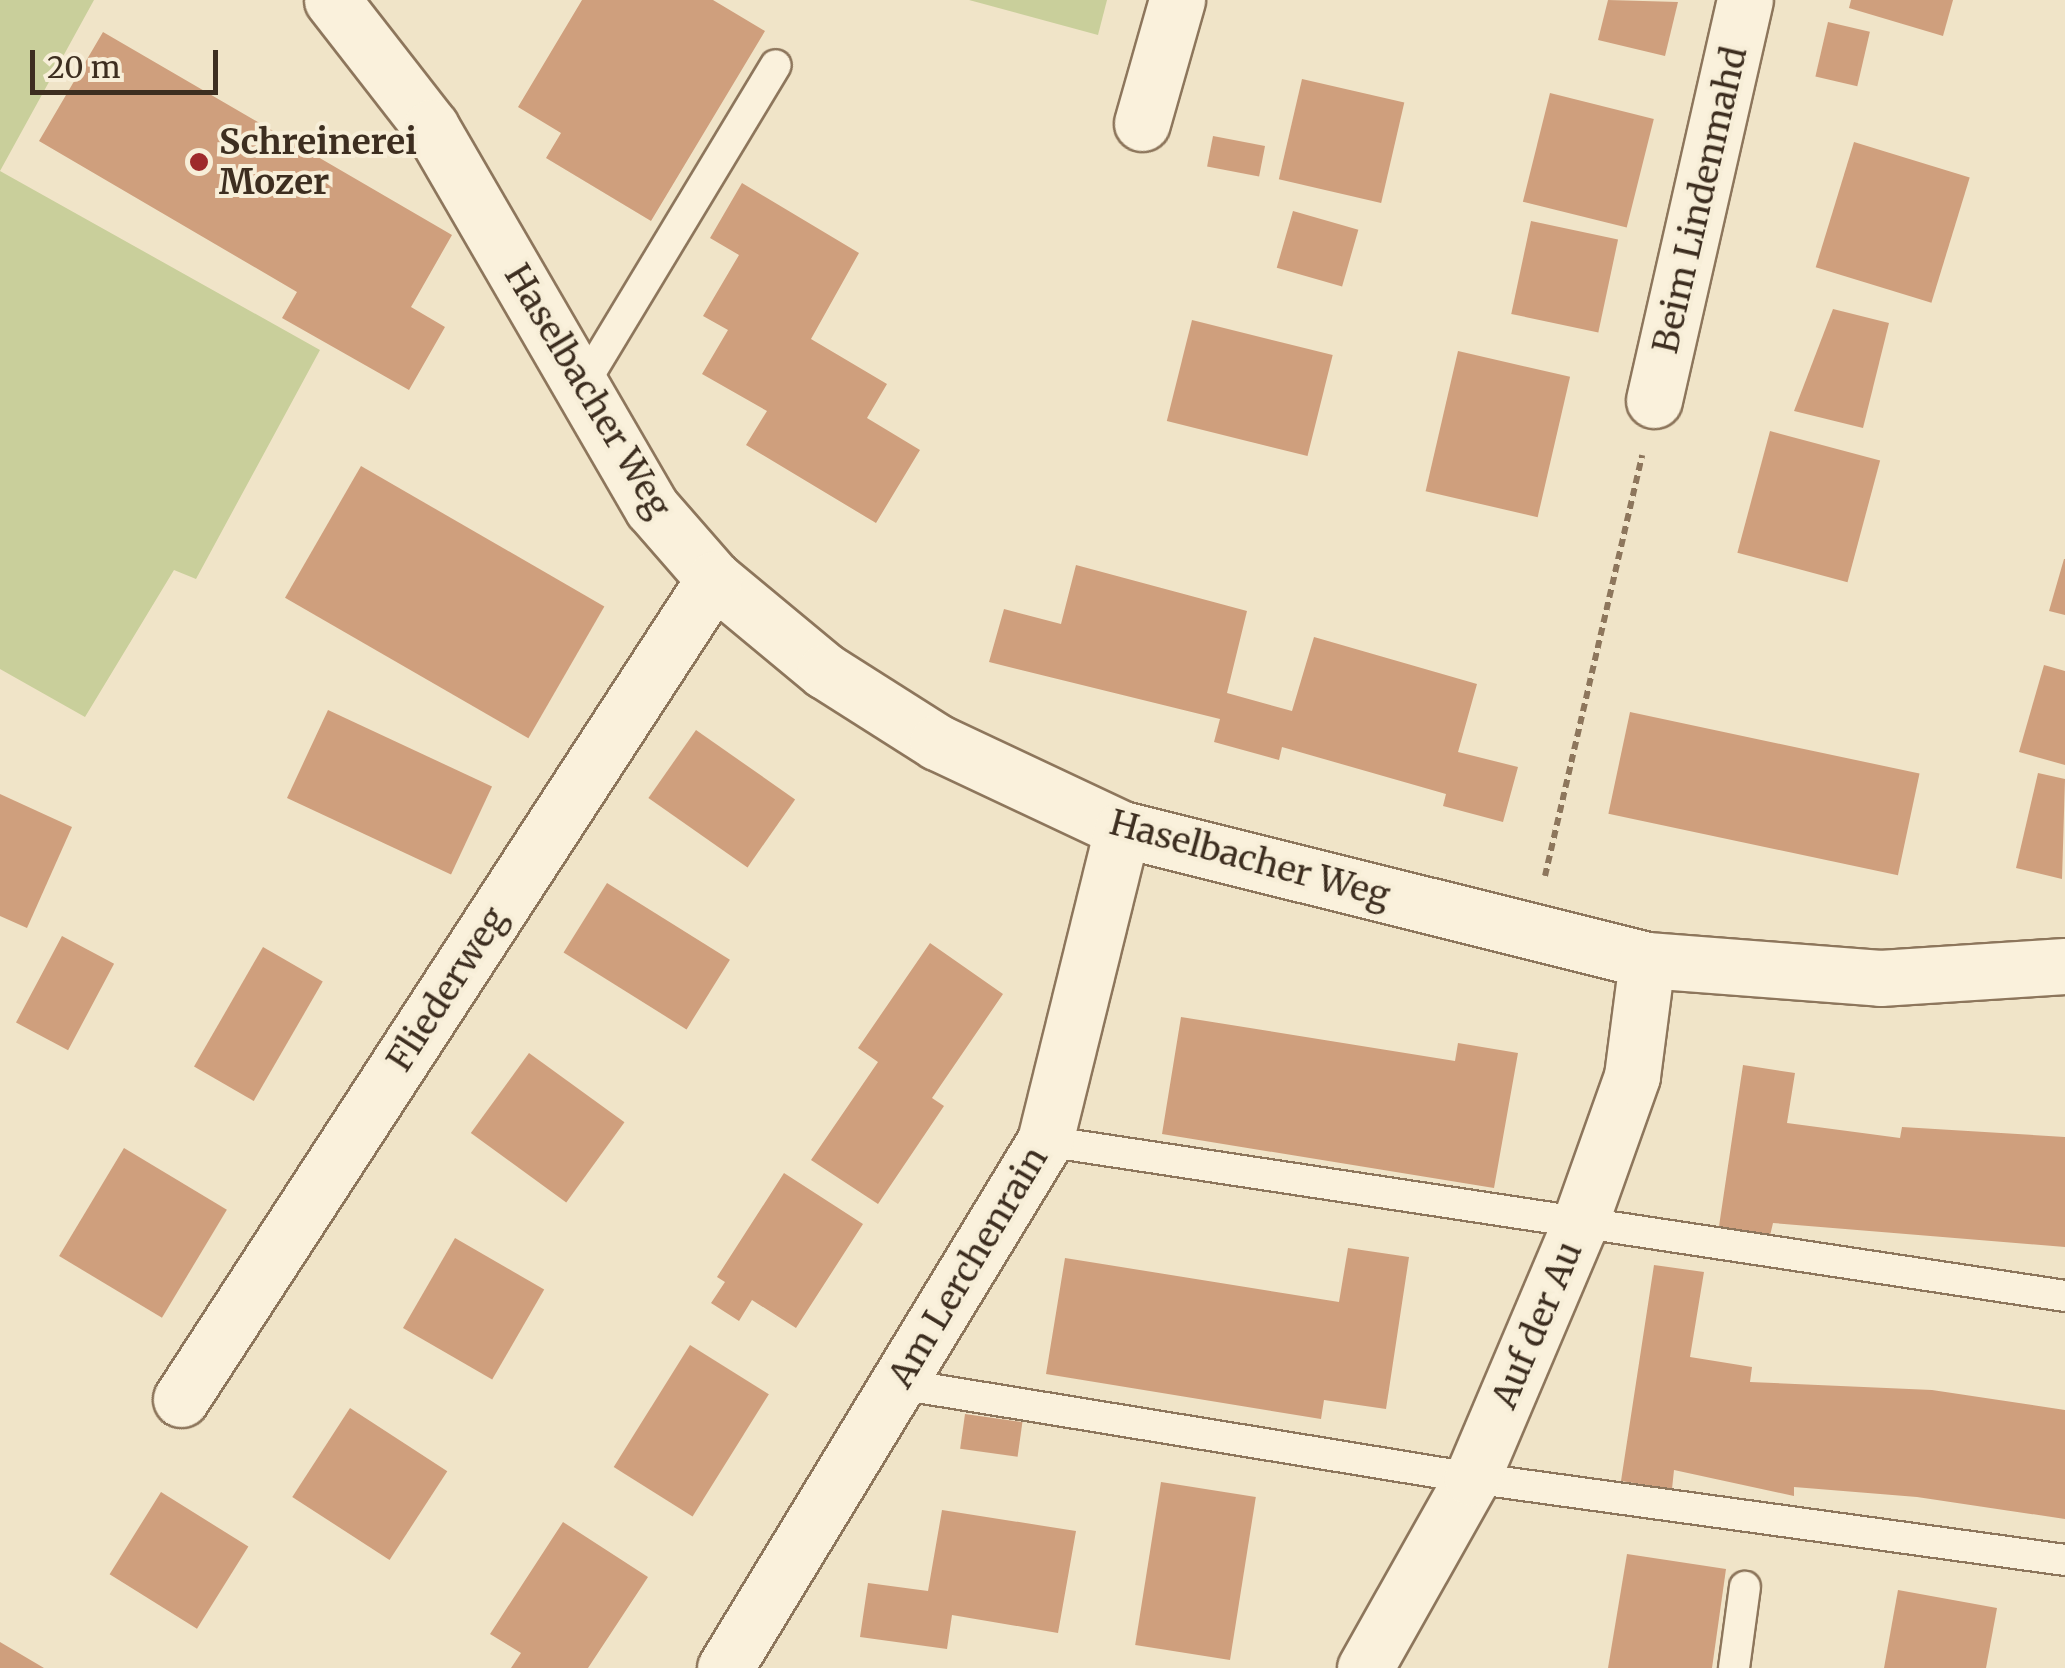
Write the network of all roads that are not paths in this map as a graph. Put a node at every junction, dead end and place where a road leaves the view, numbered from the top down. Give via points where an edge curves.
1 (332, 0) edge
2 (1177, 0) edge
3 (1745, 0) edge
4 (776, 65) dead end
5 (1142, 123) dead end
6 (584, 383) junction
7 (1654, 400) road end
8 (714, 580) junction
9 (1122, 830) junction
10 (1647, 960) junction
11 (2065, 966) edge
12 (1045, 1141) junction
13 (1578, 1228) junction
14 (2065, 1296) edge
15 (899, 1384) junction
16 (181, 1400) dead end
17 (1472, 1478) junction
18 (2065, 1560) edge
19 (1745, 1587) dead end
20 (725, 1668) edge
21 (1366, 1668) edge
22 (1734, 1668) edge

1 - 6 street, Haselbacher Weg via 432,127
2 - 5 street
3 - 7 street, Beim Lindenmahd
4 - 6 lane
6 - 8 street, Haselbacher Weg via 652,508
8 - 9 street, Haselbacher Weg via 825,670 937,742
8 - 16 street, Fliederweg
9 - 10 street, Haselbacher Weg
9 - 12 street, Am Lerchenrain
10 - 11 street, Haselbacher Weg via 1880,978
10 - 13 street, Auf der Au via 1632,1076
12 - 13 lane
12 - 15 street, Am Lerchenrain
13 - 14 lane
13 - 17 street, Auf der Au
15 - 17 lane
15 - 20 street, Am Lerchenrain
17 - 18 lane
17 - 21 street, Auf der Au
19 - 22 lane

